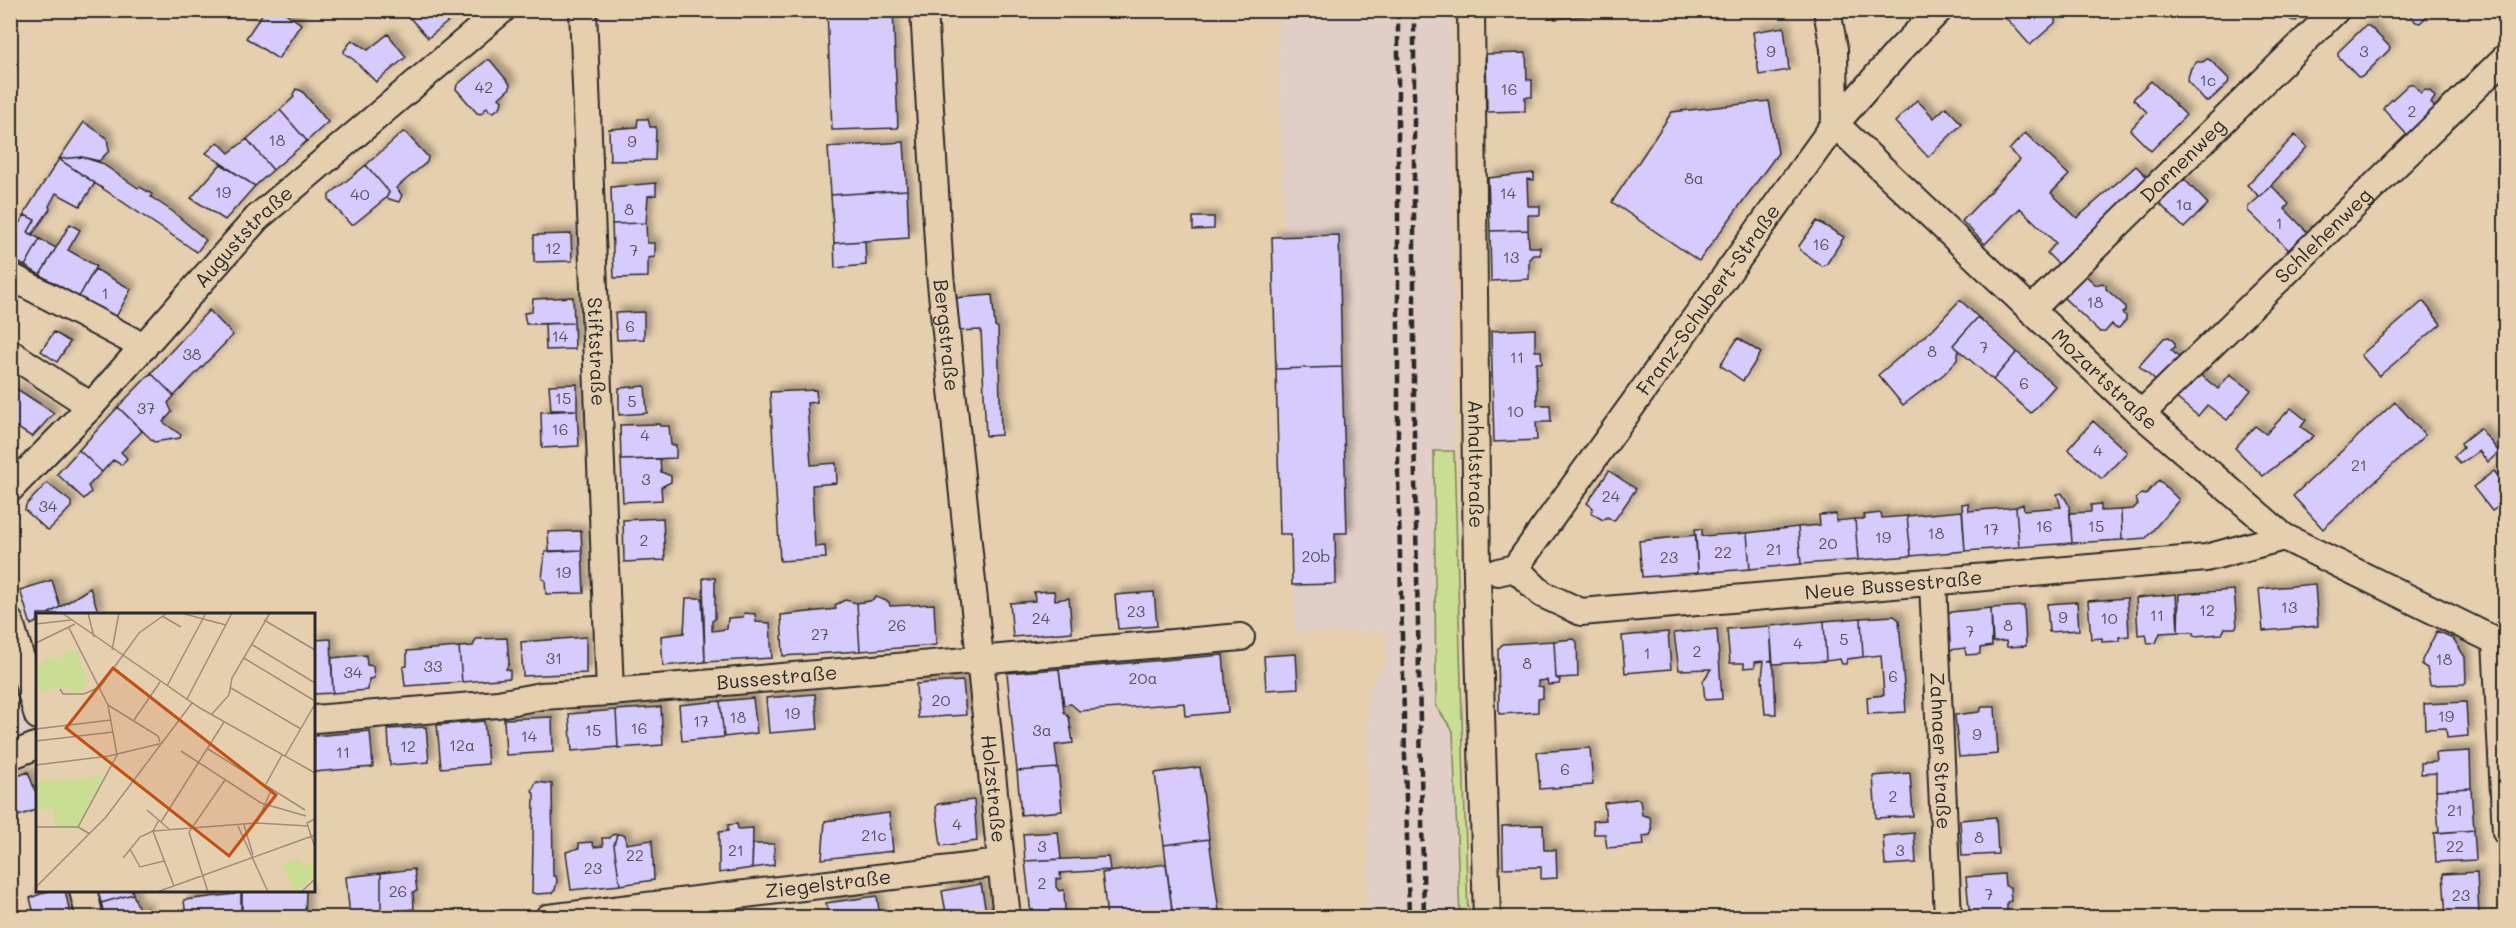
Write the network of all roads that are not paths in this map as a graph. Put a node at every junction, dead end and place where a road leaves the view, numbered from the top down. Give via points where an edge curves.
1 (502, 10) edge
2 (583, 10) edge
3 (924, 10) edge
4 (1471, 10) edge
5 (1827, 10) edge
6 (1939, 10) edge
7 (2336, 10) edge
8 (2505, 57) edge
9 (1835, 124) junction
10 (10, 276) edge
11 (2031, 310) junction
12 (144, 347) junction
13 (10, 353) edge
14 (91, 406) junction
15 (2141, 414) junction
16 (10, 489) edge
17 (2283, 537) junction
18 (1515, 568) junction
19 (1477, 576) junction
20 (1932, 583) junction
21 (10, 622) edge
22 (1241, 637) dead end
23 (2502, 637) edge
24 (981, 658) junction
25 (610, 692) junction
26 (36, 709) edge
27 (315, 719) edge
28 (36, 747) edge
29 (10, 756) edge
30 (2505, 832) edge
31 (1000, 863) junction
32 (83, 892) edge
33 (90, 918) edge
34 (548, 918) edge
35 (1007, 918) edge
36 (1486, 918) edge
37 (1948, 918) edge

1 - 12 street, Auguststraße via 257,218
2 - 25 street, Stiftstraße
3 - 24 street, Bergstraße via 940,274
4 - 19 street, Anhaltstraße
5 - 9 street via 1834,49
6 - 9 street, Franz-Schubert-Straße
7 - 11 street, Dornenweg
8 - 15 street, Schlehenweg
9 - 11 street, Mozartstraße
9 - 18 street, Franz-Schubert-Straße
10 - 12 street
11 - 15 street, Mozartstraße
12 - 14 street, Auguststraße
13 - 14 street
14 - 16 street, Auguststraße
15 - 17 street, Mozartstraße
17 - 20 street, Neue Bussestraße via 2206,558
17 - 23 street, Mozartstraße
18 - 19 street
18 - 20 street, Neue Bussestraße via 1542,594 1581,612
19 - 36 street, Anhaltstraße
20 - 37 street, Zahnaer Straße
21 - 26 street
22 - 24 street, Bussestraße
23 - 30 street
24 - 25 street, Bussestraße
24 - 31 street, Holzstraße
25 - 27 street, Bussestraße
28 - 29 street
31 - 34 street, Ziegelstraße
31 - 35 street, Holzstraße
32 - 33 street

